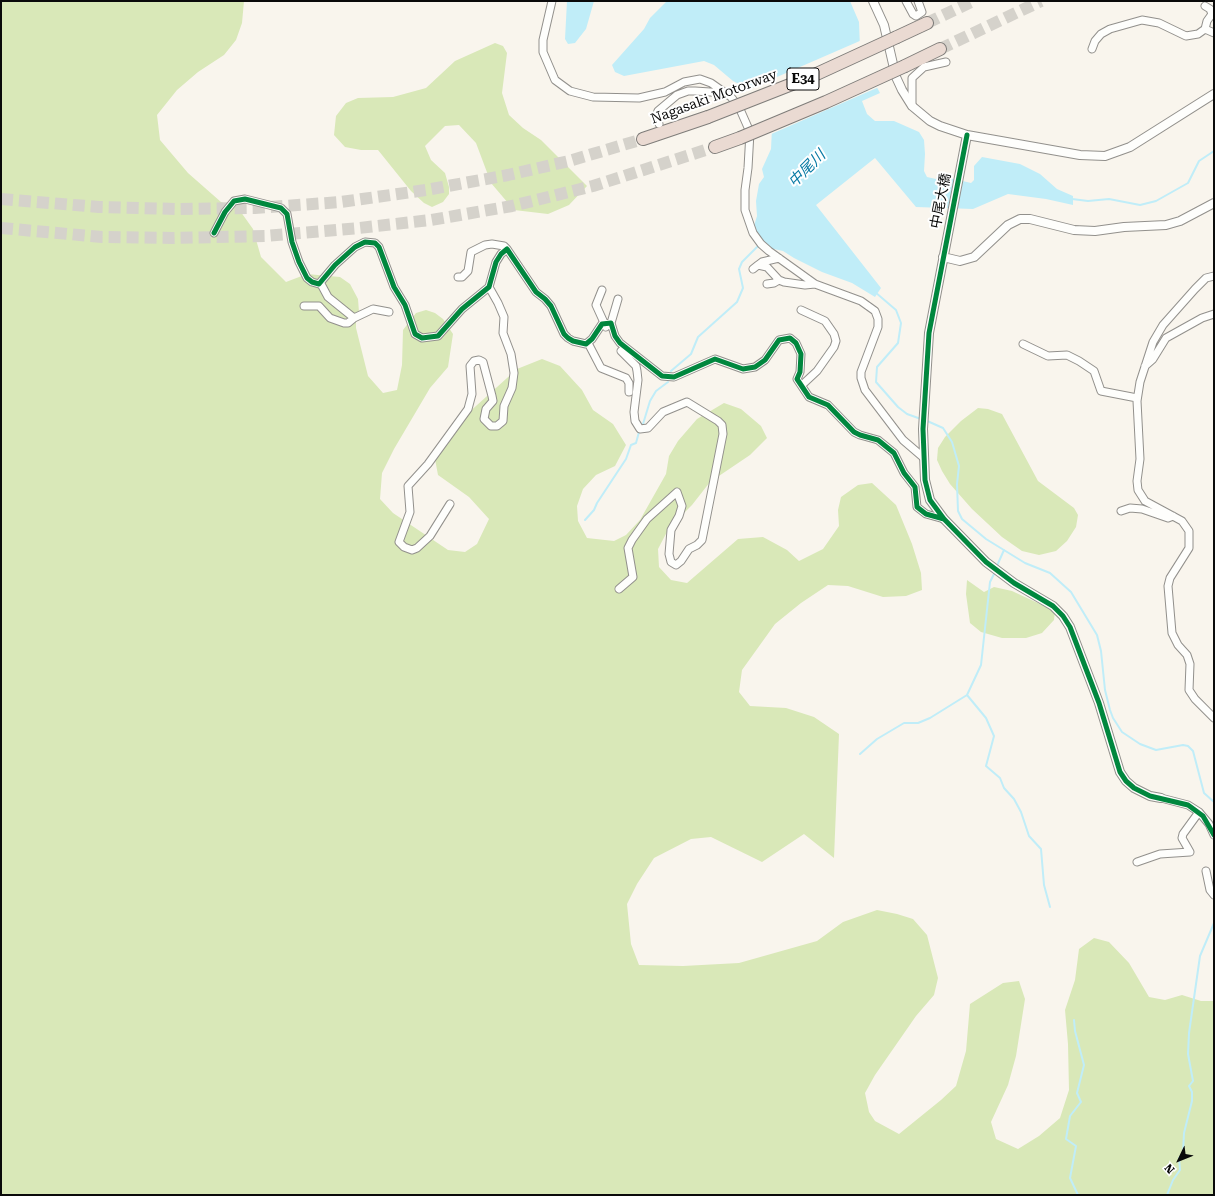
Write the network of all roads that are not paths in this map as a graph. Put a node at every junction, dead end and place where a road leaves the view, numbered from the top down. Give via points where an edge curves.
1 (552, 1) edge
2 (873, 1) edge
3 (906, 1) edge
4 (918, 1) edge
5 (1209, 6) edge
6 (928, 23) tunnel mouth
7 (1205, 29) junction
8 (1214, 33) edge
9 (940, 49) tunnel mouth
10 (1092, 49) dead end
11 (946, 62) dead end
12 (726, 93) junction
13 (1214, 94) edge
14 (912, 106) junction
15 (659, 124) dead end
16 (967, 135) junction
17 (642, 139) tunnel mouth
18 (715, 147) tunnel mouth
19 (1214, 203) edge
20 (214, 233) dead end
21 (507, 249) junction
22 (779, 258) junction
23 (943, 258) junction
24 (1214, 276) edge
25 (458, 277) dead end
26 (779, 280) junction
27 (321, 284) junction
28 (767, 284) dead end
29 (815, 284) junction
30 (488, 287) junction
31 (602, 290) dead end
32 (618, 299) dead end
33 (304, 306) dead end
34 (801, 310) dead end
35 (389, 312) dead end
36 (1214, 314) edge
37 (354, 318) junction
38 (608, 323) junction
39 (588, 343) junction
40 (1023, 344) dead end
41 (1145, 366) junction
42 (802, 385) junction
43 (629, 392) dead end
44 (1137, 398) junction
45 (924, 458) junction
46 (450, 504) dead end
47 (1121, 511) dead end
48 (1173, 516) junction
49 (944, 520) junction
50 (619, 589) dead end
51 (1214, 718) edge
52 (1161, 798) joint
53 (1199, 812) junction
54 (1214, 835) edge
55 (1137, 862) dead end
56 (1206, 871) dead end
57 (1214, 895) edge

1 - 12 street via 543,40 543,52 555,80 570,91 593,97 639,98 665,92 684,82 700,79
2 - 14 street via 884,25 896,77
3 - 4 street via 916,16 922,12
5 - 7 street via 1212,14
6 - 17 highway, Nagasaki Motorway / E34, bridge via 810,76 708,117
7 - 8 street
7 - 10 street via 1198,34 1186,36 1159,23 1135,21 1101,34
9 - 18 highway, E34, bridge via 826,102
11 - 14 street via 924,67 912,78
12 - 15 street via 688,91 677,95 658,111 656,116
12 - 22 street via 739,107 750,132 745,190 748,223 761,244
13 - 16 street via 1130,147 1105,156 1080,155
14 - 16 street via 930,121
16 - 23 street, 中尾大橋
19 - 23 street via 1180,221 1095,231 1074,230 1020,219 1008,225 974,257 960,261
20 - 27 street via 234,201 245,199 280,208 287,214 292,242 307,278
21 - 25 street via 492,244 472,252 468,271 462,277
21 - 30 street via 496,262
21 - 39 street via 536,292 551,306 564,334 573,341
22 - 26 street via 762,262 756,267 767,267
22 - 29 street
23 - 45 street, 中尾大橋 via 929,332
24 - 41 street via 1206,278 1163,325 1153,342
26 - 28 street
26 - 29 street via 805,285
27 - 30 street via 335,265 355,247 365,242 375,242 394,287 409,313 415,334 422,338 441,333 462,309
27 - 37 street via 328,297
29 - 45 street via 861,301 875,311 878,327 861,378 865,390 903,440
30 - 46 street via 504,317 503,333 514,373 512,388 504,406 503,421 497,426 491,426 484,419 486,409 493,401 483,362 474,361 470,366 472,394 468,409 428,464 408,486 410,512 399,542 404,548 417,548 430,536
31 - 38 street via 596,305
32 - 38 street
33 - 37 street via 319,306 330,318 344,323
34 - 42 street via 825,321 836,341 817,371
35 - 37 street via 373,309
36 - 41 street via 1171,334
38 - 39 street via 602,324
38 - 42 street via 627,350 656,373 667,377 715,360 743,369 755,367 763,363 779,340 790,338 796,343 801,354 797,379
38 - 50 street via 611,339 636,366 634,412 635,422 640,429 648,428 663,412 687,402 718,420 722,425 723,434 702,540 689,549 676,565 671,562 671,530 682,506 677,492 647,519 632,540 628,548 633,577
39 - 43 street via 601,368 626,378 630,383
40 - 44 street via 1048,356 1067,355 1084,364 1096,373 1101,391
41 - 44 street
42 - 49 street via 809,397 828,405 854,432 878,440 894,453 904,473 915,487 917,507 926,514
44 - 48 street via 1140,459 1138,490 1145,501
45 - 49 street, 中尾大橋 via 925,480 930,500
47 - 48 street via 1130,508 1142,509 1163,518
48 - 51 street via 1187,526 1191,543 1170,578 1168,586 1172,633 1190,664 1188,685 1191,695
49 - 52 street, 中尾大橋 via 990,565 1054,606 1063,616 1070,626 1099,702 1120,772 1134,788
52 - 53 street via 1188,805
53 - 54 street
53 - 55 street via 1182,838 1190,852 1160,854
56 - 57 street via 1210,890

